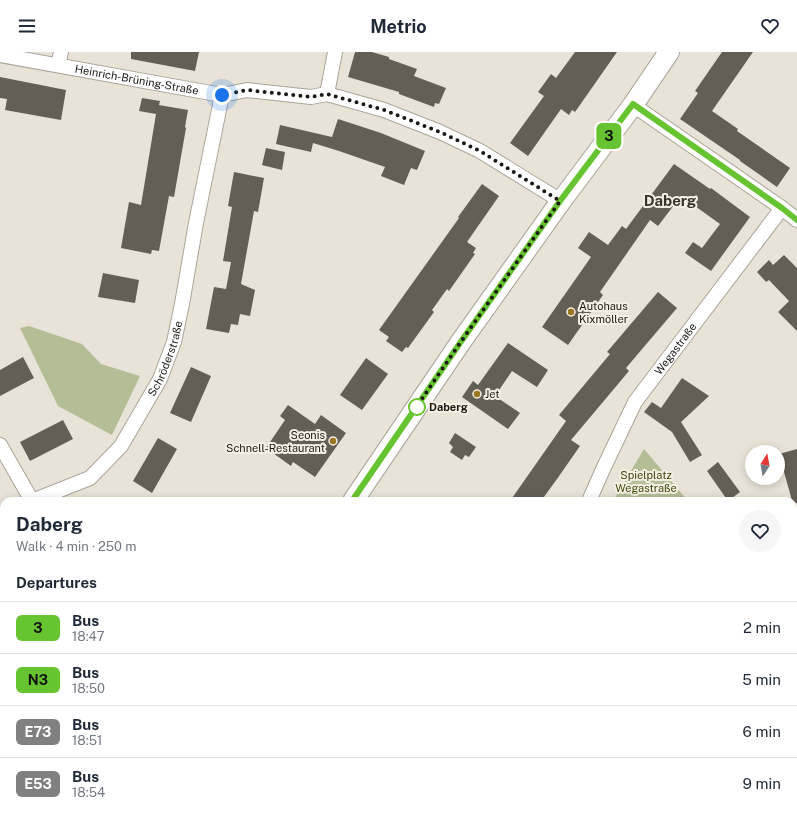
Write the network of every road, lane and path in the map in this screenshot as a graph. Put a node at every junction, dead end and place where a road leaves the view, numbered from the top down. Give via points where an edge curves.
1 (335, 52) edge
2 (669, 52) edge
3 (0, 55) edge
4 (60, 58) edge
5 (327, 94) junction
6 (222, 95) junction
7 (633, 104) junction
8 (560, 201) junction
9 (782, 208) junction
10 (797, 220) edge
11 (0, 445) edge
12 (30, 497) edge
13 (42, 497) edge
14 (355, 497) edge
15 (591, 497) edge

1 - 5 street
2 - 7 main road
3 - 4 street, Heinrich-Brüning-Straße
4 - 6 street, Heinrich-Brüning-Straße
5 - 6 street, Heinrich-Brüning-Straße via 311,97 247,90
5 - 8 street, Heinrich-Brüning-Straße via 384,110 440,132 480,151
6 - 13 street, Schröderstraße via 174,342 160,379 121,446 90,478
7 - 8 main road
7 - 9 street
8 - 14 main road
9 - 10 street
9 - 15 street, Wegastraße via 635,402
11 - 12 street, Schröderstraße

